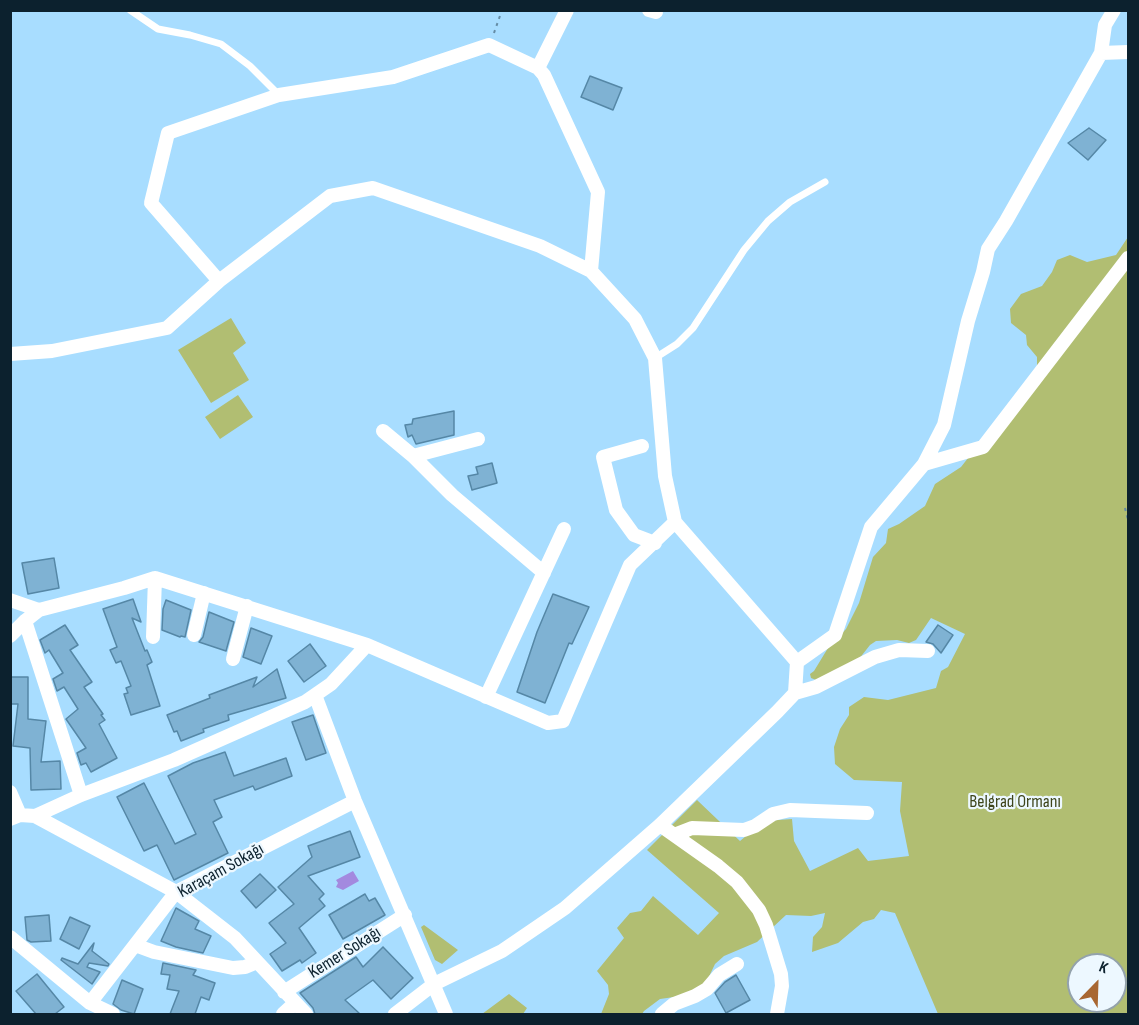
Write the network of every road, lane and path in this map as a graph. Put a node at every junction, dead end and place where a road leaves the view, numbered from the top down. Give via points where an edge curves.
1 (130, 10) edge
2 (502, 10) edge
3 (567, 10) edge
4 (1114, 10) edge
5 (489, 45) junction
6 (1101, 52) junction
7 (1128, 52) edge
8 (538, 68) junction
9 (279, 95) junction
10 (825, 182) dead end
11 (1128, 258) edge
12 (591, 271) junction
13 (219, 280) junction
14 (10, 354) edge
15 (655, 358) junction
16 (383, 431) dead end
17 (478, 439) dead end
18 (642, 446) dead end
19 (413, 456) junction
20 (924, 464) junction
21 (1125, 508) dead end
22 (1128, 520) edge
23 (675, 522) junction
24 (564, 529) dead end
25 (655, 543) junction
26 (544, 573) junction
27 (155, 578) junction
28 (204, 593) junction
29 (10, 600) edge
30 (247, 606) junction
31 (39, 610) junction
32 (25, 621) junction
33 (194, 635) dead end
34 (10, 636) edge
35 (153, 637) dead end
36 (367, 645) junction
37 (928, 651) dead end
38 (233, 659) dead end
39 (797, 662) junction
40 (795, 693) junction
41 (315, 694) junction
42 (486, 697) junction
43 (10, 792) edge
44 (81, 795) junction
45 (355, 801) junction
46 (867, 813) dead end
47 (35, 816) junction
48 (15, 817) edge
49 (660, 825) junction
50 (674, 835) junction
51 (176, 892) junction
52 (405, 915) junction
53 (10, 937) edge
54 (135, 945) junction
55 (257, 962) junction
56 (737, 964) dead end
57 (434, 984) junction
58 (284, 992) junction
59 (90, 1003) junction
60 (295, 1003) junction
61 (112, 1014) edge
62 (283, 1014) edge
63 (306, 1014) edge
64 (395, 1014) edge
65 (446, 1014) edge
66 (662, 1014) edge
67 (777, 1014) edge

1 - 9 lane via 158,30 221,44
2 - 5 path
3 - 8 street
4 - 6 street via 1105,25
5 - 8 street
5 - 9 street via 393,76
6 - 7 street
6 - 20 street via 988,249 944,425
8 - 12 street via 598,192
9 - 13 street via 168,133 151,203
10 - 15 lane via 790,202 768,221 744,250 693,328
11 - 20 street via 983,447
12 - 13 street via 540,246 373,188 330,196
12 - 15 street via 635,319
13 - 14 street via 167,328 52,351
15 - 23 street via 664,476
16 - 19 street
17 - 19 street
18 - 25 street via 603,457 616,510 634,535
19 - 26 street via 452,495
20 - 39 street via 871,527 835,635
21 - 22 path
23 - 25 street
23 - 39 street
24 - 26 street
25 - 42 street via 630,564 563,721 548,723
26 - 42 street
27 - 28 street
27 - 31 street
27 - 35 street
28 - 30 street
28 - 33 street
29 - 31 street
30 - 36 street
30 - 38 street
31 - 32 street
32 - 34 street
32 - 44 street
36 - 41 street via 331,684
36 - 42 street
37 - 40 street via 899,650 874,657 816,687
39 - 40 street
40 - 49 street
41 - 44 street via 174,760
41 - 45 street
43 - 48 street
44 - 47 street
45 - 51 street, Karaçam Sokağı
45 - 52 street
46 - 50 street via 790,810 773,814 744,830 692,828
47 - 48 street
47 - 51 street
49 - 50 street
49 - 57 street via 565,908 502,951
50 - 67 street via 737,882 759,910 781,974
51 - 54 street, Karaçam Sokağı
51 - 55 street via 235,938
52 - 57 street
52 - 58 street, Kemer Sokağı
53 - 59 street
54 - 55 street via 233,968
54 - 59 street, Karaçam Sokağı
55 - 58 street
56 - 66 street via 706,989
57 - 64 street
57 - 65 street
58 - 60 street
59 - 61 street
60 - 62 street
60 - 63 street

